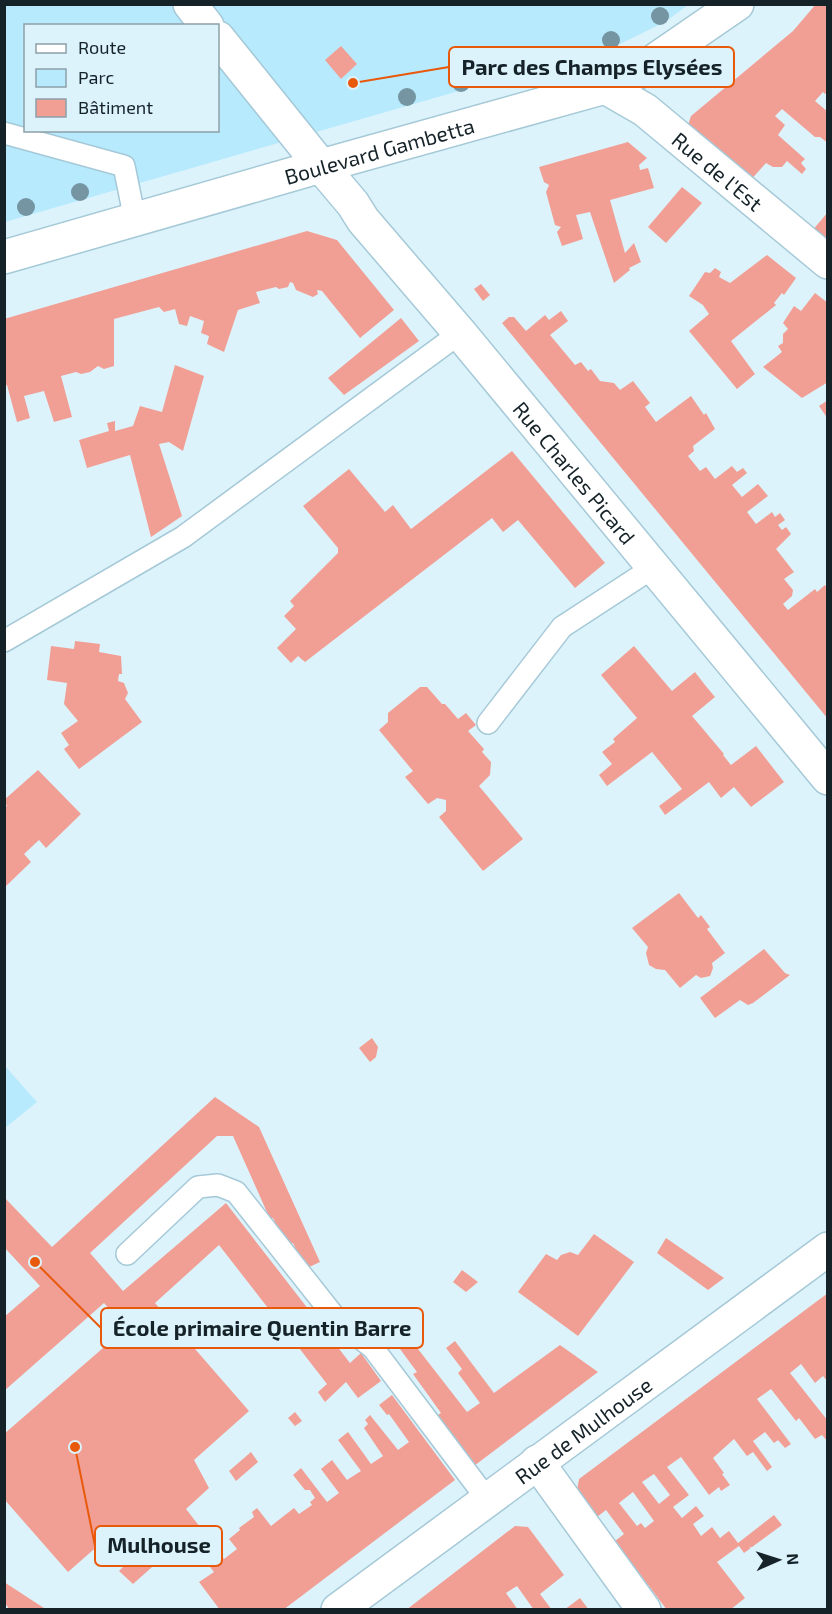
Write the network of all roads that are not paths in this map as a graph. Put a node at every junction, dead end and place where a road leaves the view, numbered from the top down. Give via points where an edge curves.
1 (190, 4) edge
2 (737, 4) edge
3 (205, 24) edge
4 (219, 39) edge
5 (605, 87) junction
6 (4, 133) edge
7 (321, 166) junction
8 (135, 220) junction
9 (4, 257) edge
10 (828, 262) edge
11 (460, 333) junction
12 (654, 567) junction
13 (4, 640) edge
14 (488, 723) dead end
15 (828, 778) edge
16 (828, 1249) edge
17 (127, 1254) dead end
18 (537, 1462) junction
19 (487, 1499) junction
20 (338, 1610) edge
21 (644, 1610) edge

1 - 3 street
2 - 5 street, Boulevard Gambetta via 638,72
4 - 7 street, Rue Charles Picard
5 - 7 street, Boulevard Gambetta
5 - 10 street, Rue de l'Est via 645,110
6 - 8 lane via 124,166
7 - 8 street, Boulevard Gambetta
7 - 11 street, Rue Charles Picard
8 - 9 street, Boulevard Gambetta
11 - 12 street, Rue Charles Picard
11 - 13 lane via 183,537
12 - 14 lane via 562,627
12 - 15 street, Rue Charles Picard
16 - 18 street, Rue de Mulhouse
17 - 19 lane via 198,1187 218,1185 236,1192 338,1321 373,1348
18 - 19 street, Rue de Mulhouse
18 - 21 street
19 - 20 street, Rue de Mulhouse

